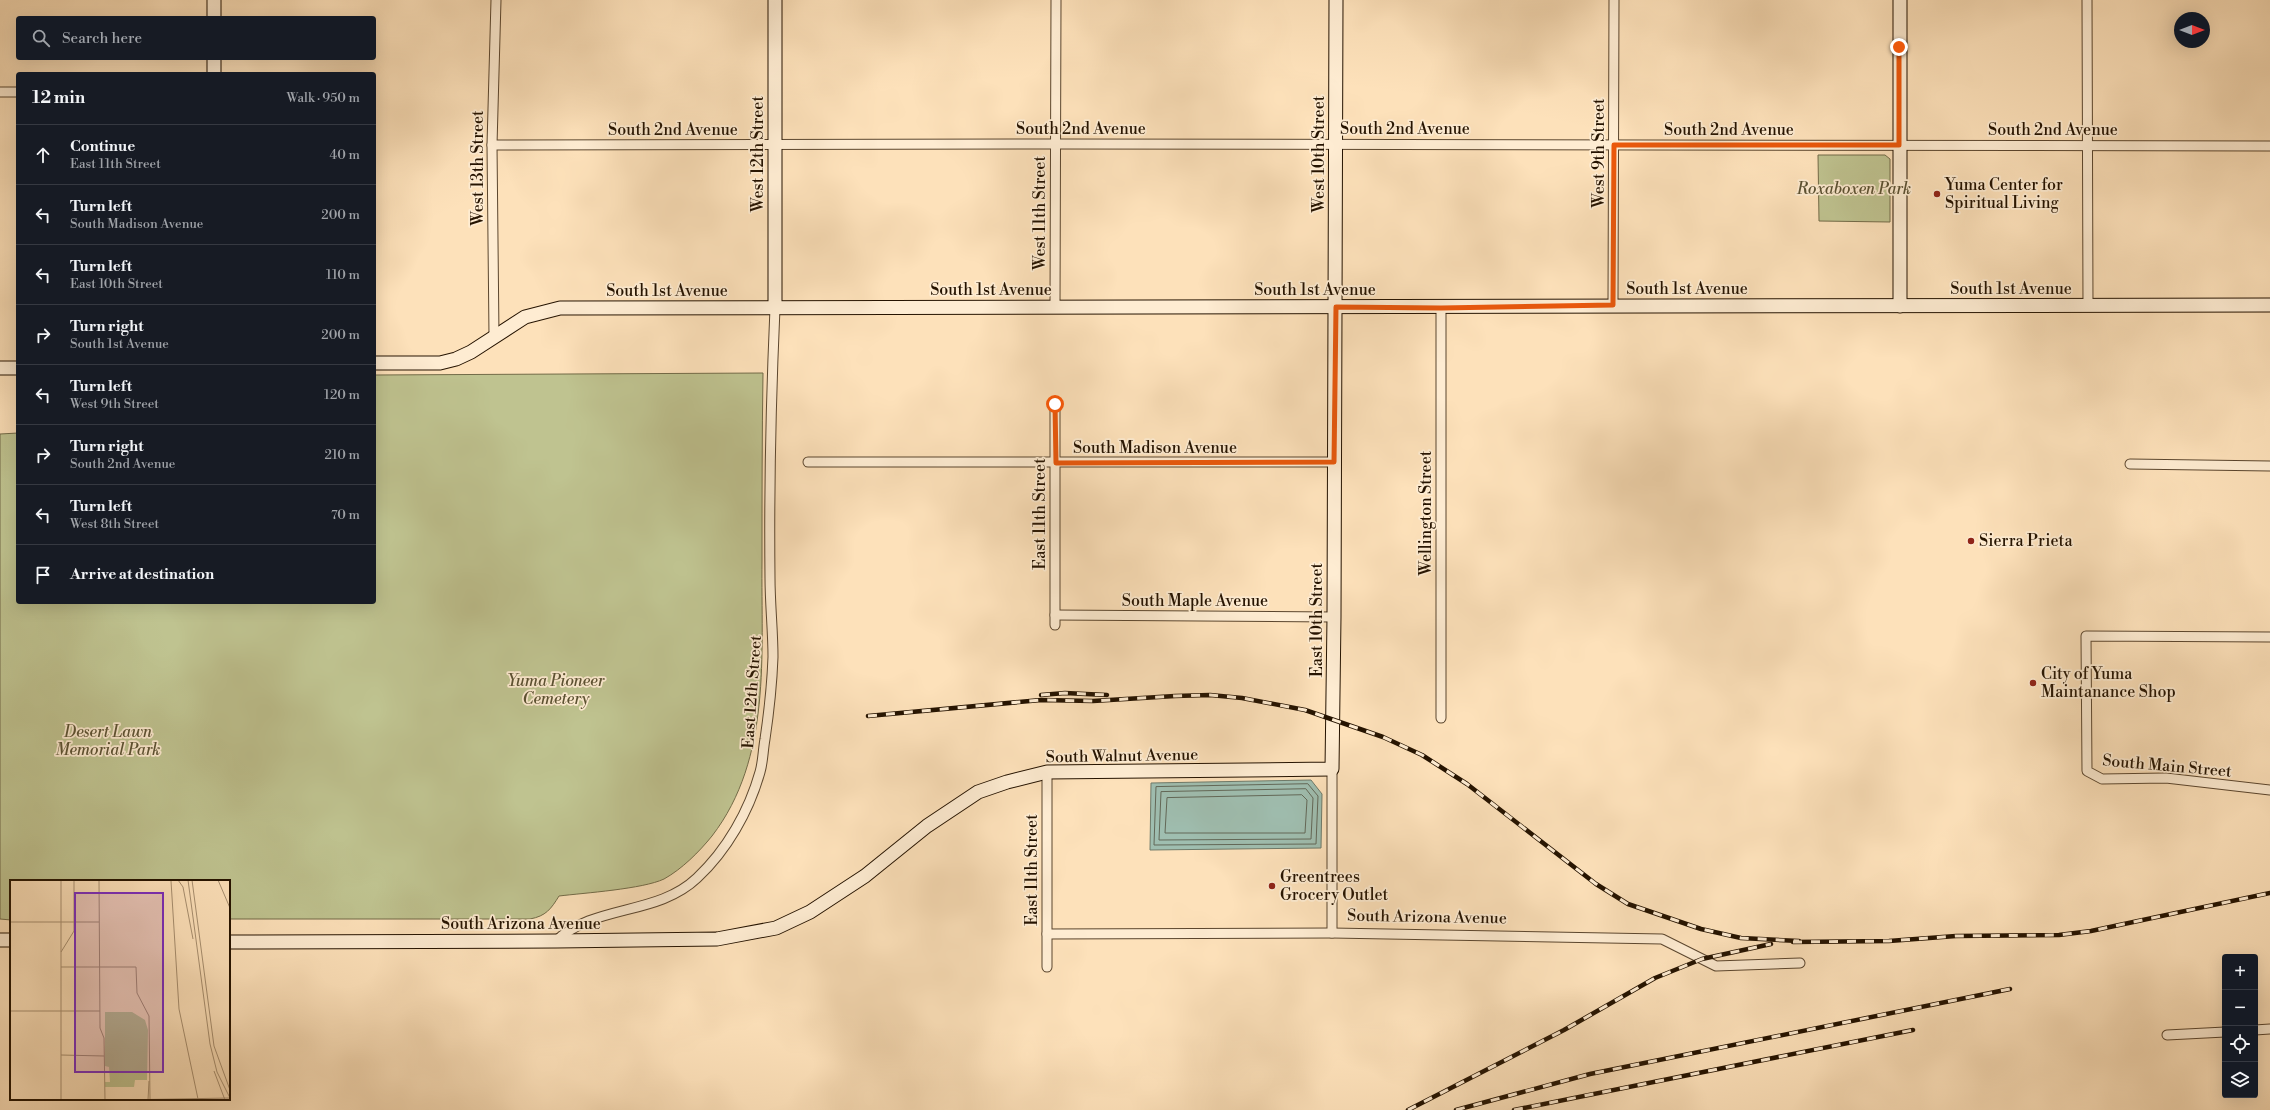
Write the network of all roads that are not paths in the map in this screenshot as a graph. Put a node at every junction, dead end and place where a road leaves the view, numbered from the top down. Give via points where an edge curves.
1 (214, 0) edge
2 (496, 0) edge
3 (775, 0) edge
4 (1056, 0) edge
5 (1336, 0) edge
6 (1614, 0) edge
7 (1900, 0) edge
8 (2087, 0) edge
9 (214, 16) edge
10 (214, 60) edge
11 (214, 72) edge
12 (0, 92) edge
13 (16, 92) edge
14 (1055, 144) junction
15 (1336, 144) junction
16 (492, 145) junction
17 (775, 145) junction
18 (1614, 145) junction
19 (1899, 145) junction
20 (2087, 145) junction
21 (2270, 146) edge
22 (1613, 305) junction
23 (2088, 305) junction
24 (2270, 305) edge
25 (1055, 306) junction
26 (1900, 306) junction
27 (1336, 307) junction
28 (775, 308) junction
29 (1441, 308) junction
30 (494, 336) junction
31 (376, 363) edge
32 (0, 368) edge
33 (16, 368) edge
34 (1055, 404) dead end
35 (808, 462) dead end
36 (1334, 462) junction
37 (1056, 463) junction
38 (2130, 464) dead end
39 (2270, 466) edge
40 (1055, 615) junction
41 (1334, 617) junction
42 (1055, 626) dead end
43 (2270, 637) edge
44 (1441, 718) dead end
45 (1332, 769) junction
46 (1047, 772) junction
47 (2270, 790) edge
48 (810, 912) joint
49 (1332, 932) junction
50 (1047, 934) junction
51 (556, 941) junction
52 (230, 942) edge
53 (1800, 963) dead end
54 (1047, 967) dead end
55 (2270, 1029) edge
56 (2258, 1030) edge
57 (2222, 1032) edge
58 (2167, 1035) dead end

1 - 9 street
2 - 16 street, West 13th Street
3 - 17 street, West 12th Street
4 - 14 street, West 11th Street
5 - 15 street, West 10th Street
6 - 18 street, West 9th Street
7 - 19 street
8 - 20 street
10 - 11 street
12 - 13 street
14 - 15 street, South 2nd Avenue
14 - 17 street, South 2nd Avenue
14 - 25 street, West 11th Street
15 - 18 street, South 2nd Avenue
15 - 27 street, West 10th Street
16 - 17 street, South 2nd Avenue
16 - 30 street, West 13th Street
17 - 28 street, West 12th Street
18 - 19 street, South 2nd Avenue
18 - 22 street, West 9th Street
19 - 20 street, South 2nd Avenue
19 - 26 street
20 - 21 street, South 2nd Avenue
20 - 23 street
22 - 26 street, South 1st Avenue
22 - 29 street, South 1st Avenue
23 - 24 street, South 1st Avenue
23 - 26 street, South 1st Avenue
25 - 27 street, South 1st Avenue
25 - 28 street, South 1st Avenue
27 - 29 street, South 1st Avenue
27 - 36 street, East 10th Street
28 - 30 street, South 1st Avenue via 560,308 525,317
28 - 51 street, East 12th Street via 770,578 773,658 768,721 760,772 741,819 714,860 697,879 677,893 652,905 578,925
29 - 44 street, Wellington Street
30 - 31 street, South 1st Avenue via 456,360 440,363
32 - 33 street
34 - 37 street, East 11th Street
35 - 37 street, South Madison Avenue
36 - 37 street, South Madison Avenue
36 - 41 street, East 10th Street
37 - 40 street, East 11th Street
38 - 39 street
40 - 41 street, South Maple Avenue
40 - 42 street, East 11th Street
41 - 45 street, East 10th Street
43 - 47 street, South Main Street via 2086,636 2087,771 2102,779 2166,778
45 - 46 street, South Walnut Avenue
45 - 49 street, East 10th Street
46 - 48 street, South Walnut Avenue via 978,792 927,826 865,876
46 - 50 street, East 11th Street
48 - 51 street, South Arizona Avenue via 776,928 717,939
49 - 50 street, South Arizona Avenue
49 - 53 street, South Arizona Avenue via 1662,939 1716,966
50 - 54 street, East 11th Street
51 - 52 street, South Arizona Avenue
55 - 56 street
57 - 58 street

